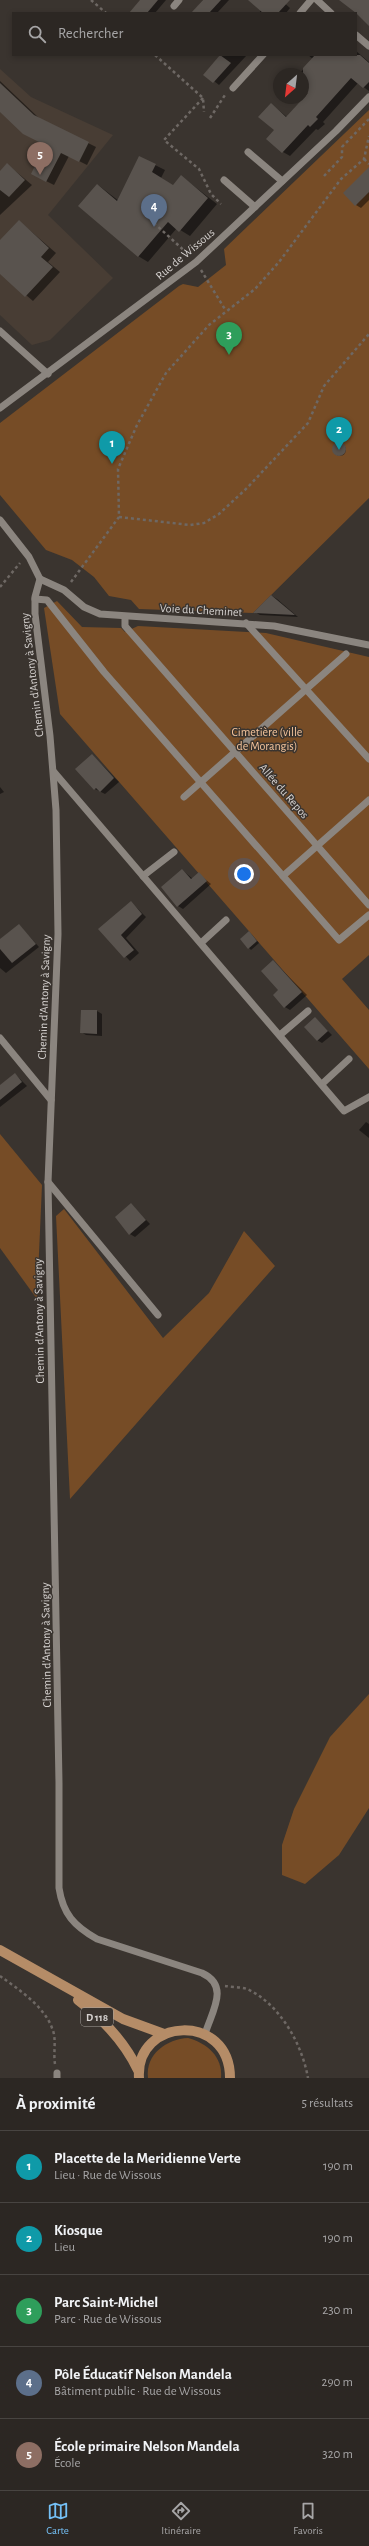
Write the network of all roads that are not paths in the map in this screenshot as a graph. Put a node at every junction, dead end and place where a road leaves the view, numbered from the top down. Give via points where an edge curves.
1 (179, 0) edge
2 (311, 0) edge
3 (317, 0) edge
4 (174, 6) dead end
5 (301, 12) edge
6 (330, 12) edge
7 (357, 35) edge
8 (369, 46) edge
9 (262, 56) edge
10 (234, 88) road end
11 (369, 97) edge
12 (248, 152) dead end
13 (224, 180) dead end
14 (282, 181) junction
15 (255, 207) junction
16 (0, 331) edge
17 (48, 374) junction
18 (0, 408) edge
19 (0, 520) edge
20 (40, 580) junction
21 (35, 599) junction
22 (125, 618) junction
23 (246, 623) junction
24 (369, 646) edge
25 (346, 654) dead end
26 (307, 688) junction
27 (235, 752) junction
28 (369, 759) edge
29 (54, 772) junction
30 (200, 783) junction
31 (184, 797) dead end
32 (369, 800) edge
33 (317, 846) junction
34 (174, 852) dead end
35 (143, 876) junction
36 (283, 876) junction
37 (369, 905) edge
38 (369, 915) edge
39 (226, 920) dead end
40 (201, 943) junction
41 (308, 1011) dead end
42 (280, 1035) junction
43 (0, 1038) edge
44 (349, 1059) dead end
45 (322, 1084) junction
46 (369, 1097) edge
47 (51, 1100) junction
48 (48, 1182) junction
49 (158, 1315) dead end
50 (0, 1950) edge
51 (44, 1976) junction
52 (164, 2034) junction
53 (204, 2034) junction
54 (139, 2074) edge
55 (230, 2078) edge

1 - 4 street
2 - 5 street
3 - 6 street
7 - 8 street
9 - 10 street
11 - 14 street, Rue de Wissous
12 - 14 street
13 - 15 street
14 - 15 street, Rue de Wissous
15 - 17 street, Rue de Wissous via 196,262
16 - 17 street
17 - 18 street, Rue de Wissous
19 - 20 street via 28,557
20 - 21 street, Chemin d'Antony à Savigny
20 - 22 street, Voie du Cheminet via 64,590 75,601 92,611
21 - 29 street, Chemin d'Antony à Savigny
21 - 30 street via 48,600 104,672
22 - 23 street, Voie du Cheminet
22 - 27 street, Allée du Repos via 125,626
23 - 24 street, Voie du Cheminet via 303,631
23 - 26 street
25 - 26 street
26 - 27 street
26 - 28 street
27 - 30 street
27 - 33 street, Allée du Repos
29 - 35 street
29 - 47 street, Chemin d'Antony à Savigny via 58,934
30 - 31 street
30 - 36 street
32 - 33 street
33 - 36 street
33 - 37 street, Allée du Repos
34 - 35 street
35 - 40 street
36 - 38 street via 339,940
39 - 40 street
40 - 42 street
41 - 42 street
42 - 45 street
43 - 47 street
44 - 45 street
45 - 46 street via 344,1111
47 - 48 street, Chemin d'Antony à Savigny
48 - 49 street
48 - 53 street, Chemin d'Antony à Savigny via 59,1888 62,1904 70,1919 82,1930 97,1938 202,1973 217,1985 218,1994
50 - 51 main road, D 118
51 - 52 main road, D 118 via 123,2019
51 - 54 main road, D 118 via 86,2006 113,2032 130,2053
52 - 53 main road via 177,2030 192,2030
52 - 54 main road via 147,2048
53 - 55 main road via 225,2052 230,2066

